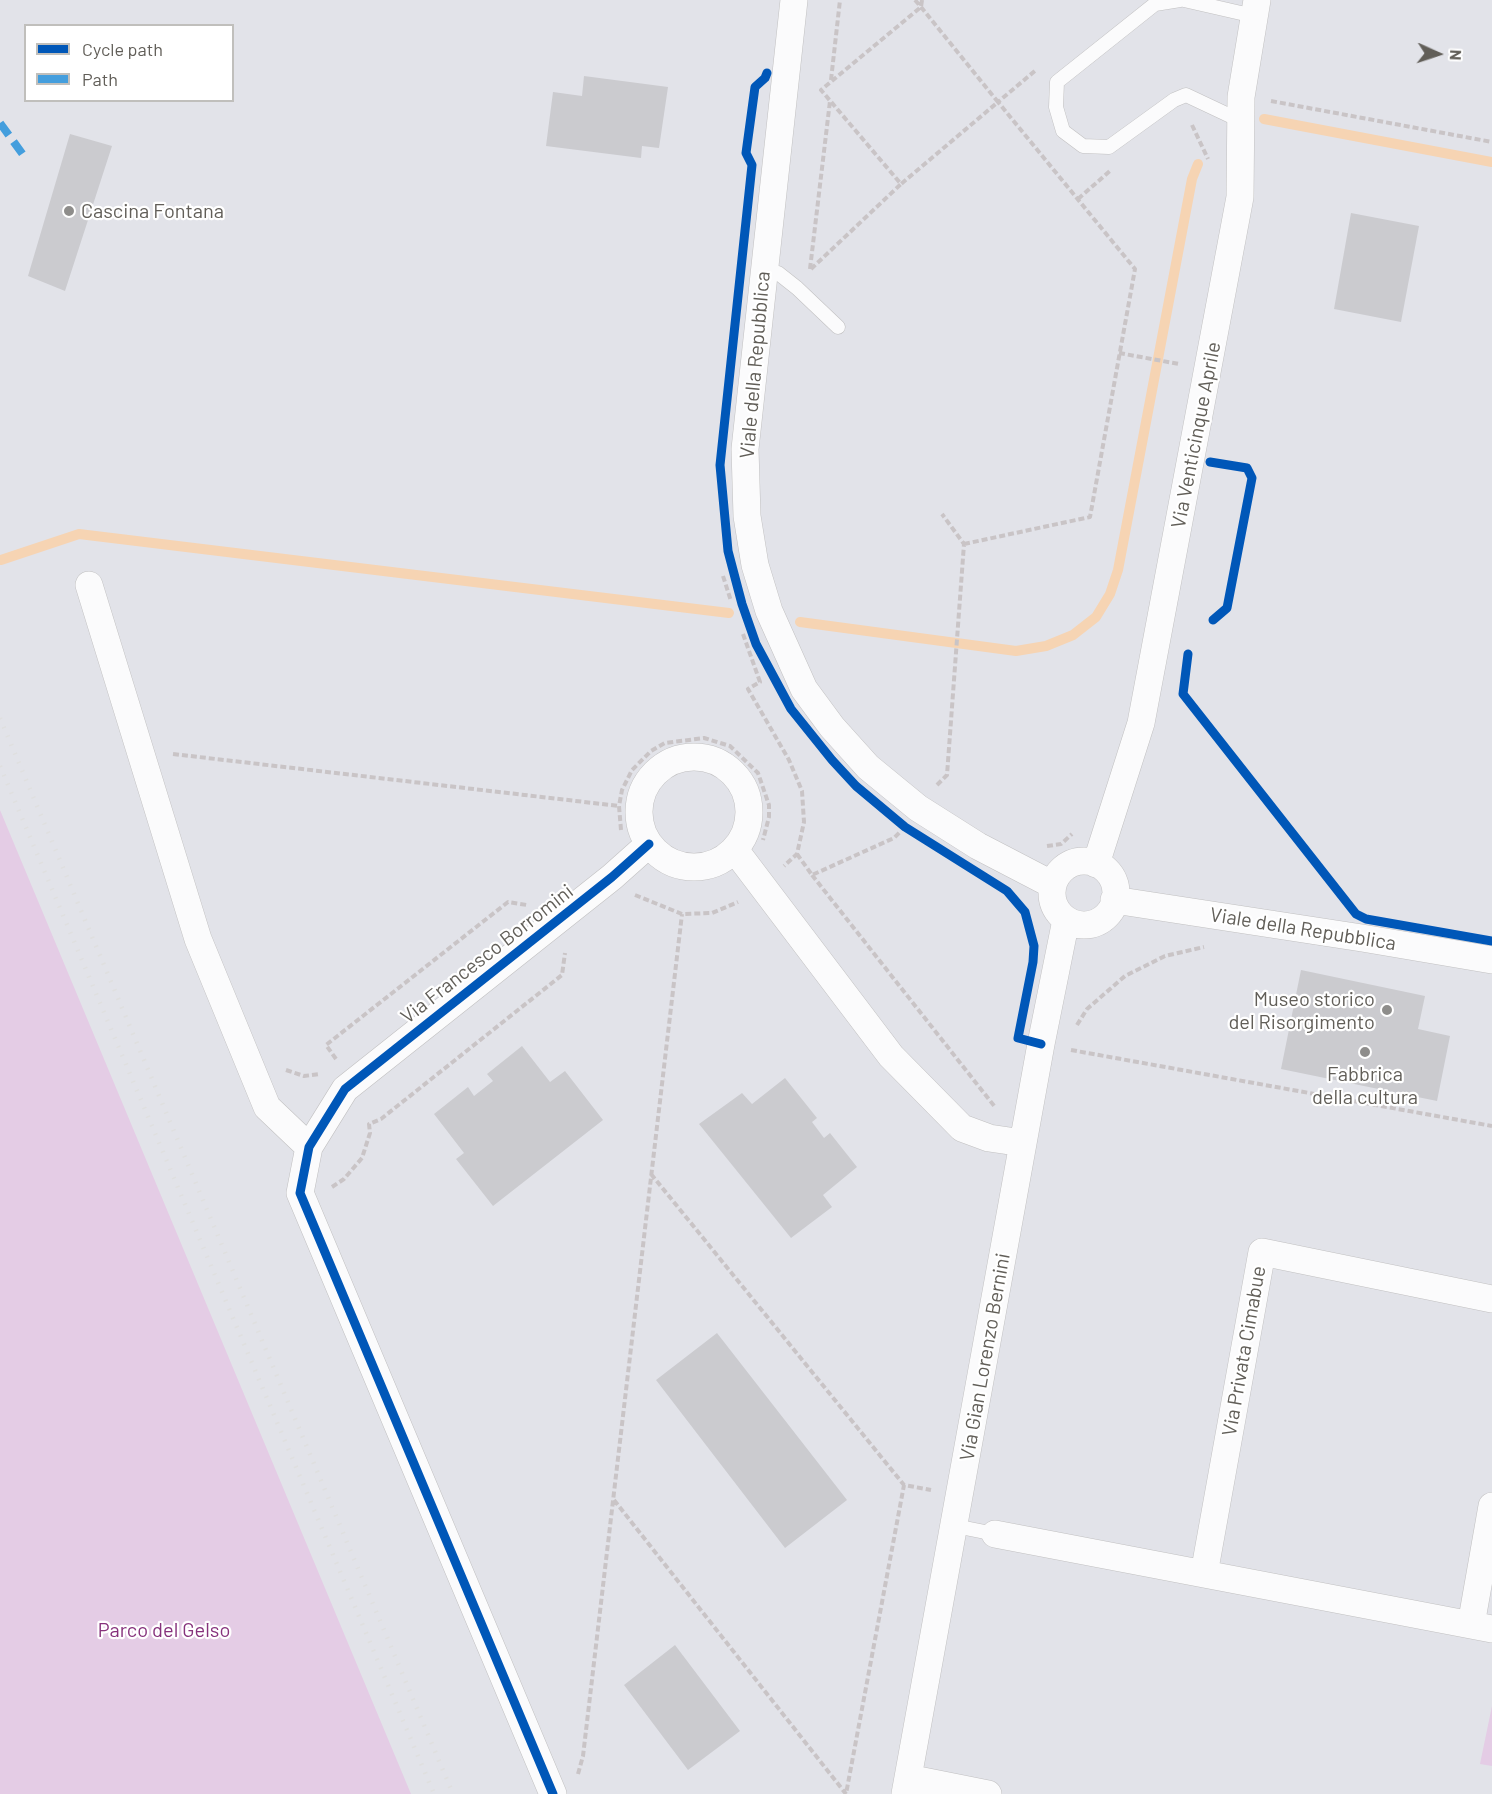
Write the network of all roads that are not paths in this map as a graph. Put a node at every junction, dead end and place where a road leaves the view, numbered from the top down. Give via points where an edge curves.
1 (794, 0) edge
2 (1182, 0) edge
3 (1255, 8) edge
4 (1240, 109) junction
5 (764, 268) junction
6 (838, 327) dead end
7 (89, 585) dead end
8 (636, 842) junction
9 (747, 850) junction
10 (1096, 864) junction
11 (1053, 885) junction
12 (1114, 900) junction
13 (1066, 920) junction
14 (1492, 960) edge
15 (1023, 1143) junction
16 (309, 1147) junction
17 (1492, 1299) edge
18 (1492, 1506) edge
19 (955, 1526) junction
20 (995, 1534) joint
21 (1204, 1574) junction
22 (1482, 1627) edge
23 (907, 1786) edge
24 (553, 1794) edge
25 (988, 1794) edge

1 - 5 street, Viale della Repubblica
2 - 3 lane
2 - 4 lane via 1155,4 1057,82 1056,107 1063,131 1083,146 1109,147 1186,94
3 - 4 street, Via Venticinque Aprile
4 - 10 street, Via Venticinque Aprile via 1240,197 1142,723
5 - 6 lane via 797,288
5 - 11 street, Viale della Repubblica via 745,449 747,516 755,565 791,663 804,689 832,727 868,767 918,808 978,846
7 - 16 street via 198,939 267,1107
8 - 9 street via 674,864 690,868
8 - 9 street via 644,789 654,773 688,756 708,758 739,779 750,816
8 - 16 street, Via Francesco Borromini via 612,877 336,1076
9 - 15 street via 762,886 891,1056 962,1128 989,1138
10 - 11 street via 1075,863 1065,868
10 - 12 street via 1112,879
11 - 13 street via 1054,905
12 - 13 street via 1111,910 1096,923
12 - 14 street, Viale della Repubblica
13 - 15 street, Via Gian Lorenzo Bernini via 1052,1046
15 - 19 street, Via Gian Lorenzo Bernini
16 - 24 street via 300,1193
17 - 21 street, Via Privata Cimabue via 1262,1252
18 - 22 street
19 - 20 lane
19 - 23 street, Via Gian Lorenzo Bernini
20 - 21 street
21 - 22 street
23 - 25 street

